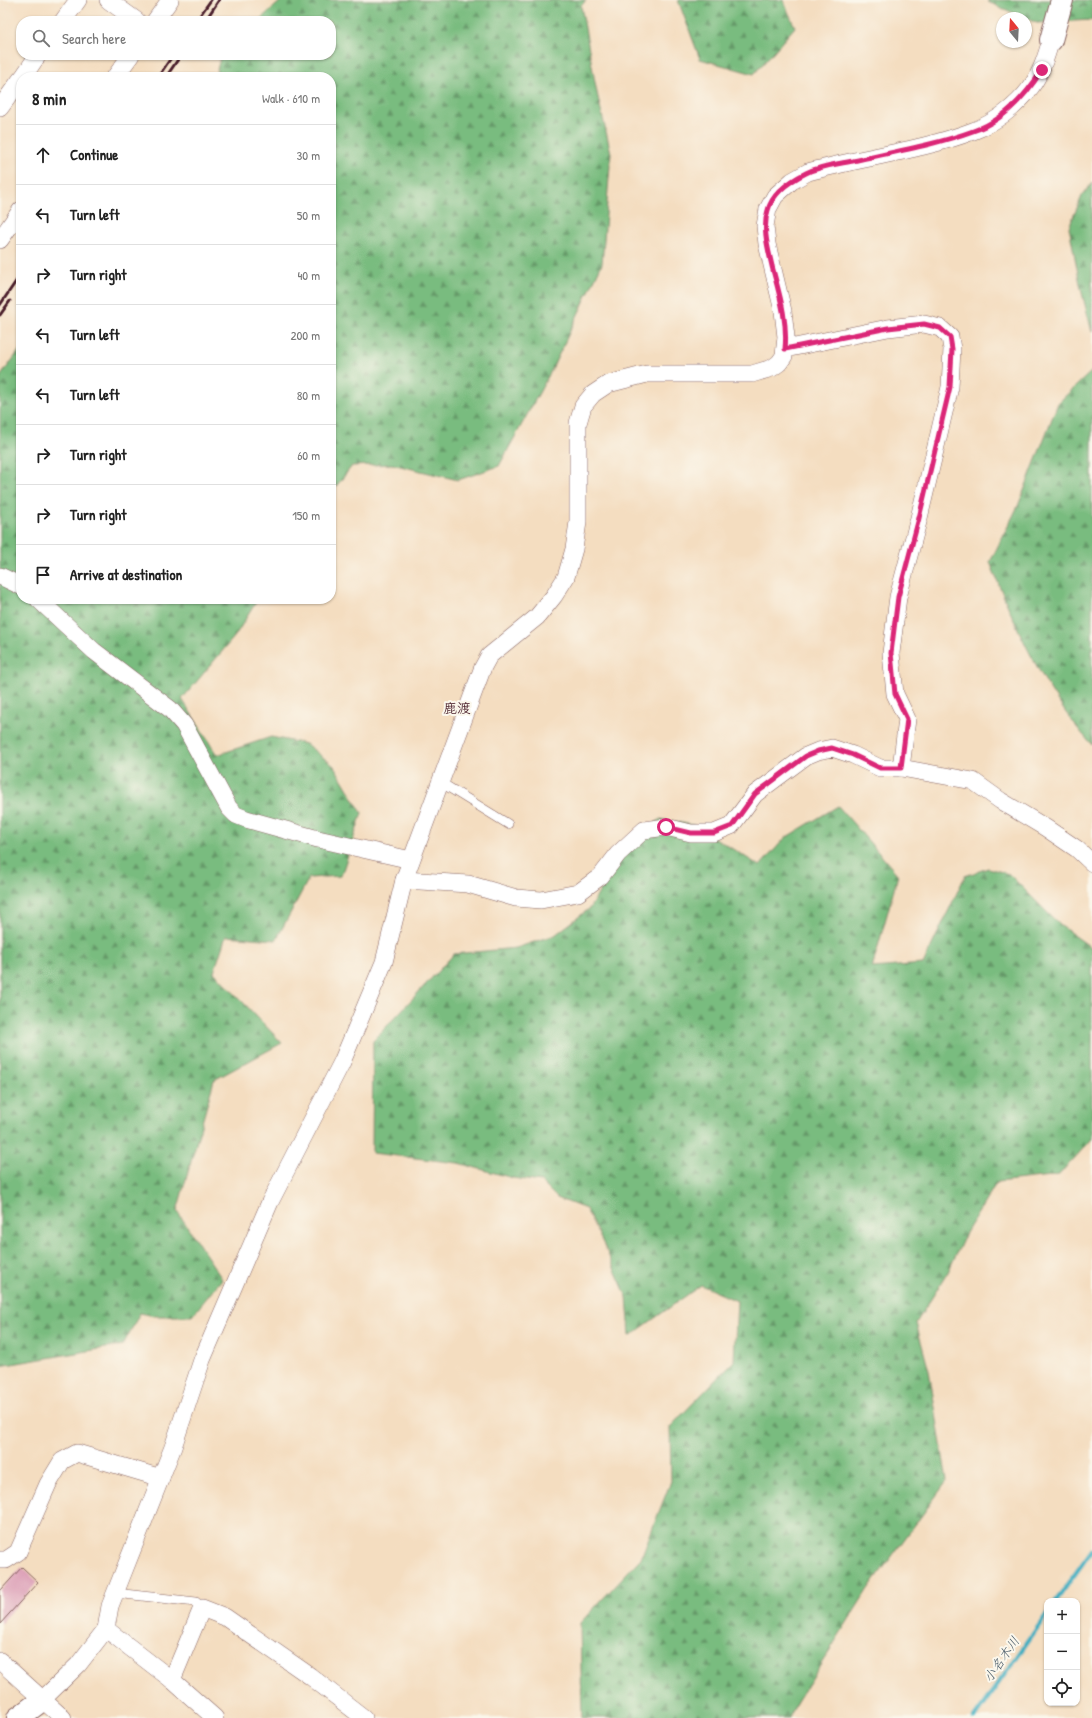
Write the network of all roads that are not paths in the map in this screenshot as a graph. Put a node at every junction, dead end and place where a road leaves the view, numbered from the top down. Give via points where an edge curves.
1 (78, 0) edge
2 (108, 0) edge
3 (170, 0) edge
4 (1062, 0) edge
5 (67, 16) edge
6 (130, 16) edge
7 (159, 16) edge
8 (1051, 40) joint
9 (35, 60) edge
10 (127, 60) edge
11 (26, 72) edge
12 (119, 72) edge
13 (16, 86) edge
14 (0, 108) edge
15 (16, 217) edge
16 (0, 240) edge
17 (785, 349) junction
18 (0, 576) edge
19 (16, 584) edge
20 (43, 604) edge
21 (901, 768) junction
22 (440, 782) junction
23 (508, 824) dead end
24 (411, 860) junction
25 (1092, 863) edge
26 (404, 880) junction
27 (161, 1478) junction
28 (0, 1560) edge
29 (115, 1593) junction
30 (202, 1608) junction
31 (106, 1630) junction
32 (0, 1661) edge
33 (172, 1680) junction
34 (42, 1700) junction
35 (18, 1718) edge
36 (63, 1718) edge
37 (215, 1718) edge
38 (364, 1718) edge

1 - 5 street
2 - 6 street
3 - 7 street
4 - 8 street
8 - 17 street via 1042,70 1031,87 1017,104 997,119 974,131 928,144 808,172 792,181 775,196 768,209 765,226 783,311
9 - 11 street
10 - 12 street
13 - 14 street
15 - 16 street
17 - 21 street via 888,328 924,324 940,328 950,337 950,387 898,597 891,653 895,694 907,719
17 - 22 street via 779,363 752,374 647,374 608,384 593,394 583,406 578,423 578,522 566,577 537,617 490,656 483,667
18 - 19 street
20 - 24 street via 94,651 170,709 184,726 229,808 236,815 318,839
21 - 25 street via 972,781 1071,845
21 - 26 street via 880,768 832,748 818,751 806,756 755,794 732,826 714,833 691,833 666,827 644,830 618,854 601,876 578,893 541,900 516,898 468,884
22 - 23 lane
22 - 24 street
24 - 26 street
26 - 27 street via 384,962 342,1062 270,1202 202,1360
27 - 28 street via 77,1454 62,1461 48,1484 18,1552 6,1560
27 - 29 street
29 - 30 lane via 196,1602
29 - 31 street
30 - 33 street
30 - 38 street via 225,1617 310,1676
31 - 33 street
31 - 34 street via 78,1666
32 - 34 street
33 - 37 street
34 - 35 street
34 - 36 street

